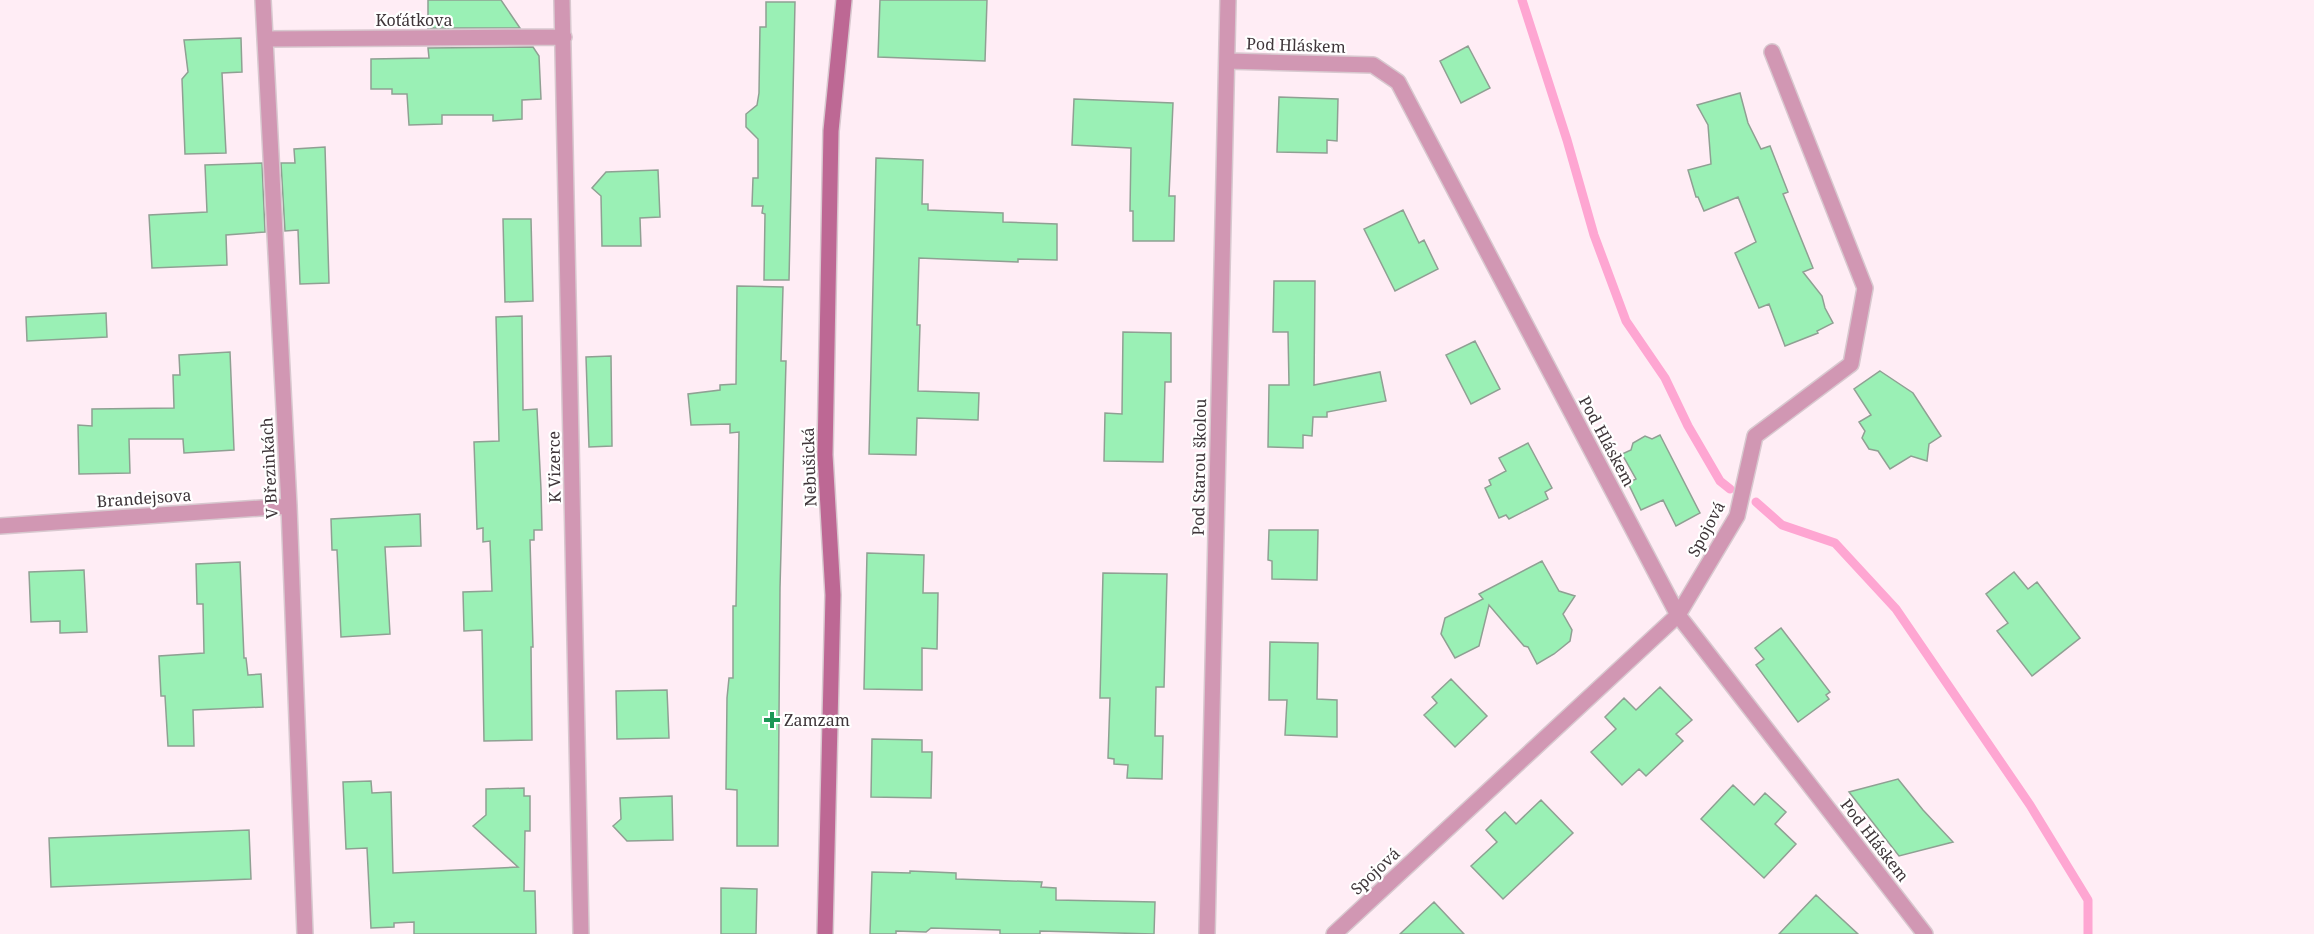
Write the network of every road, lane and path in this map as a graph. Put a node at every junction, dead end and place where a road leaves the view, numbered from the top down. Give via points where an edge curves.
1 (263, 0) edge
2 (562, 0) edge
3 (843, 0) edge
4 (1228, 0) edge
5 (564, 37) junction
6 (265, 39) junction
7 (1772, 52) dead end
8 (1227, 61) junction
9 (290, 506) junction
10 (0, 526) edge
11 (1678, 615) junction
12 (305, 934) edge
13 (581, 934) edge
14 (825, 934) edge
15 (1207, 934) edge
16 (1334, 934) edge
17 (1925, 934) edge

1 - 6 street, V Březinkách
2 - 5 street, K Vizerce
3 - 14 street, Nebušická via 831,131 825,455 833,595
4 - 8 street, Pod Starou školou
5 - 6 street, Koťátkova
5 - 13 street, K Vizerce
6 - 9 street, V Březinkách
7 - 11 street, Spojová via 1865,288 1851,364 1755,436 1737,516
8 - 11 street, Pod Hláskem via 1372,65 1398,82
8 - 15 street, Pod Starou školou
9 - 10 street, Brandejsova
9 - 12 street, V Březinkách
11 - 16 street, Spojová
11 - 17 street, Pod Hláskem

